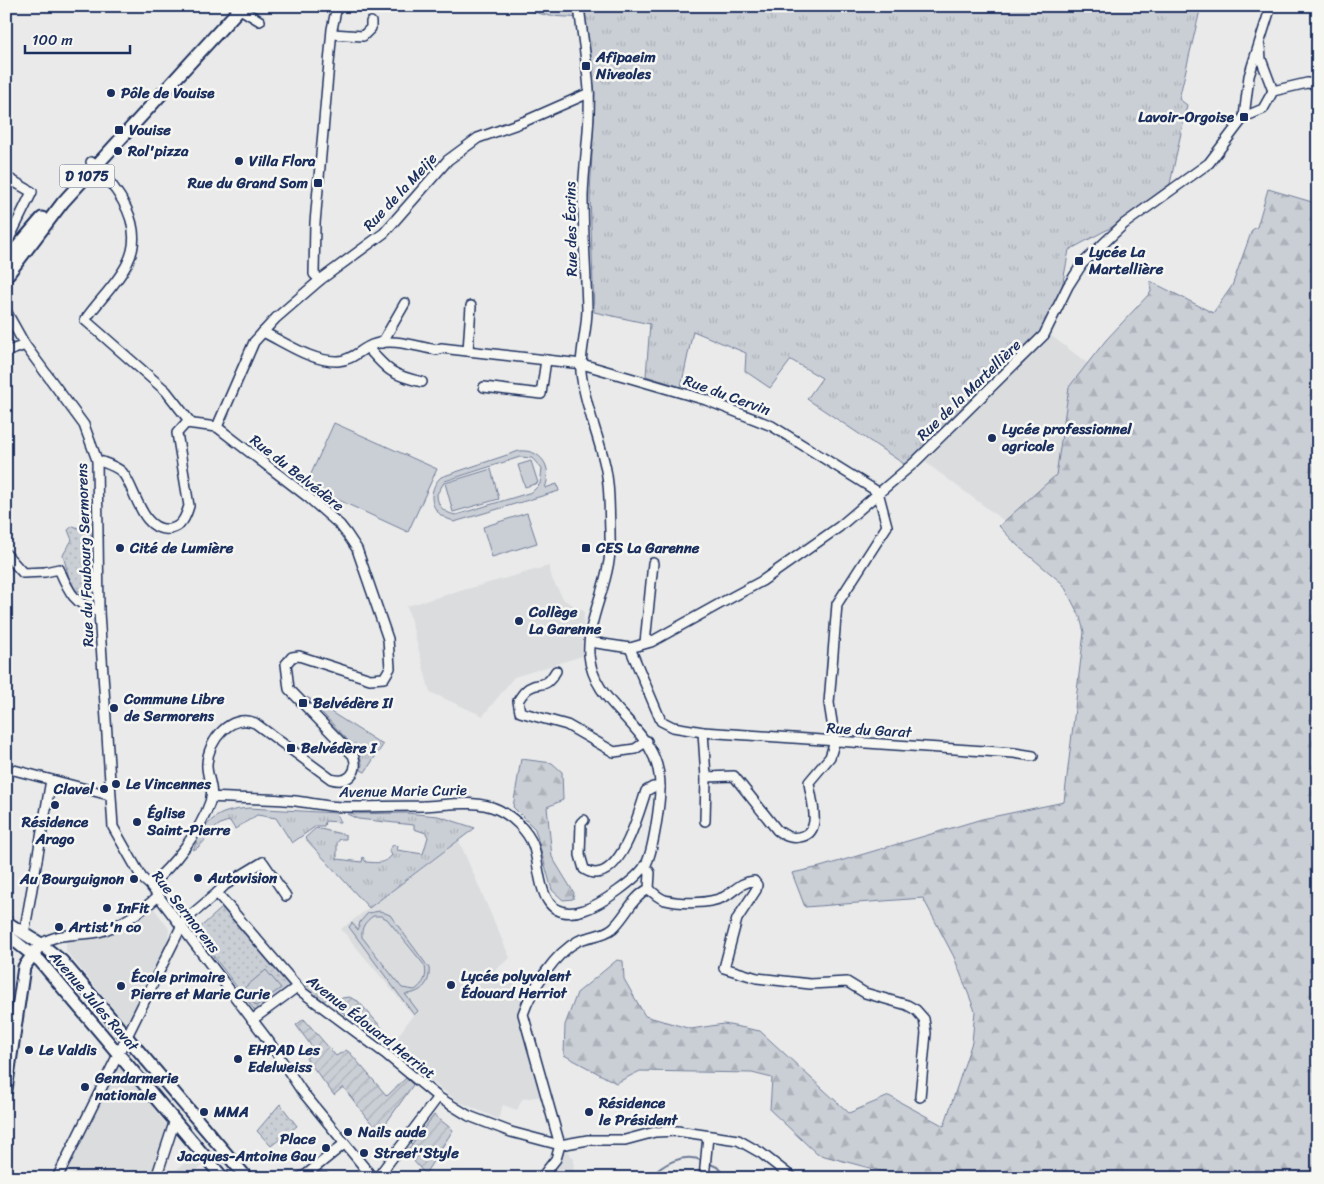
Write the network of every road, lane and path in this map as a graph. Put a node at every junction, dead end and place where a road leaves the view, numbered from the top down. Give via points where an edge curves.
1 (336, 6) edge
2 (579, 6) edge
3 (1270, 6) edge
4 (237, 7) edge
5 (260, 21) dead end
6 (371, 22) dead end
7 (332, 34) junction
8 (1259, 39) junction
9 (1318, 84) edge
10 (1273, 92) junction
11 (589, 93) junction
12 (1244, 116) junction
13 (93, 164) junction
14 (6, 177) edge
15 (6, 245) edge
16 (6, 260) edge
17 (6, 277) edge
18 (320, 280) junction
19 (405, 303) dead end
20 (471, 306) dead end
21 (6, 311) edge
22 (263, 332) junction
23 (382, 343) junction
24 (25, 345) junction
25 (368, 348) junction
26 (6, 352) edge
27 (468, 352) junction
28 (546, 360) junction
29 (582, 364) junction
30 (422, 382) dead end
31 (484, 386) dead end
32 (191, 423) junction
33 (217, 427) junction
34 (97, 460) junction
35 (878, 492) junction
36 (6, 554) edge
37 (653, 563) dead end
38 (99, 612) junction
39 (590, 642) junction
40 (645, 643) junction
41 (630, 648) junction
42 (556, 671) dead end
43 (703, 732) junction
44 (647, 741) junction
45 (835, 741) junction
46 (1033, 756) dead end
47 (6, 770) edge
48 (706, 777) junction
49 (51, 780) junction
50 (660, 787) junction
51 (109, 796) junction
52 (211, 797) junction
53 (584, 820) dead end
54 (705, 821) dead end
55 (645, 865) junction
56 (150, 885) junction
57 (649, 889) junction
58 (217, 893) junction
59 (158, 896) junction
60 (286, 896) dead end
61 (6, 922) edge
62 (182, 928) junction
63 (15, 936) edge
64 (41, 944) junction
65 (33, 955) junction
66 (24, 967) junction
67 (297, 987) junction
68 (12, 1019) edge
69 (252, 1020) junction
70 (127, 1038) junction
71 (119, 1053) junction
72 (8, 1064) edge
73 (6, 1090) edge
74 (438, 1097) junction
75 (920, 1097) dead end
76 (185, 1105) junction
77 (172, 1117) junction
78 (708, 1136) junction
79 (344, 1144) junction
80 (560, 1145) junction
81 (308, 1177) edge
82 (704, 1177) edge
83 (57, 1178) edge
84 (156, 1178) edge
85 (223, 1178) edge
86 (247, 1178) edge
87 (325, 1178) edge
88 (373, 1178) edge
89 (378, 1178) edge
90 (541, 1178) edge
91 (793, 1178) edge

1 - 7 street
2 - 11 street, Rue des Écrins
3 - 8 street, Rue de la Martellière
4 - 5 street
4 - 13 main road, D 1075
6 - 7 street via 371,28 363,36
7 - 18 street via 315,223 314,274
8 - 10 street, Rue de la Martellière via 1261,59
8 - 12 street, Rue de la Martellière
9 - 10 street via 1307,83
10 - 12 street via 1263,109
11 - 18 street, Rue de la Meije via 478,138 448,160 384,233
11 - 29 street, Rue des Écrins via 583,193 587,311
12 - 35 street, Rue de la Martellière via 1209,163 1124,224 1082,264 1044,336 914,463
13 - 16 main road, D 1075
13 - 17 main road, D 1075
13 - 32 street via 111,183 128,210 135,234 128,263 85,320 166,391
14 - 15 street via 32,192
18 - 22 street, Rue de la Meije
19 - 23 street
20 - 27 street
21 - 24 street, Rue du Faubourg Sermorens
22 - 25 street via 321,359 345,360
22 - 33 street, Rue de la Meije via 254,342
23 - 25 street
23 - 27 street, Rue du Cervin via 397,342
24 - 26 street
24 - 34 street, Rue du Faubourg Sermorens via 84,425
25 - 30 street via 396,376
27 - 28 street, Rue du Cervin
28 - 29 street, Rue du Cervin
28 - 31 street via 541,394
29 - 35 street, Rue du Cervin via 706,400 752,417
29 - 39 street via 582,376 609,489 609,562
32 - 33 street
32 - 34 street via 181,426 177,433 189,506 186,517 171,529 160,528 147,520 122,472
33 - 52 street, Rue du Belvédère via 314,502 347,534 357,549 388,639 390,668 384,678 370,680 309,659 292,657 286,664 289,689 353,755 357,764 348,780 331,779 255,723 240,720 226,727 215,739 209,754 206,765
34 - 38 street, Rue du Faubourg Sermorens
35 - 40 street, Rue de la Martellière via 857,514 762,580
35 - 45 street via 886,526 837,604 829,702
36 - 38 street via 23,573 59,569 76,601
37 - 40 street
38 - 51 street, Rue du Faubourg Sermorens
39 - 41 street, Rue de la Martellière
39 - 44 street via 589,657 598,684
40 - 41 street, Rue de la Martellière
41 - 43 street, Rue du Garat via 661,721
42 - 44 street via 542,686 531,687 525,692 518,701 520,712 567,725 614,752 634,749
43 - 45 street, Rue du Garat
43 - 48 street
44 - 50 street via 656,760
45 - 46 street, Rue du Garat
45 - 48 street via 830,757 809,782 815,822 812,831 803,837 785,836 777,830 734,776
47 - 49 street
48 - 54 street
49 - 51 street
49 - 63 street
50 - 53 street via 646,791 618,860 606,870 594,873 584,870 580,855 581,823
50 - 55 street
51 - 56 street, Rue Sermorens via 113,827 142,878
52 - 55 street, Avenue Marie Curie via 341,807 467,803 497,808 523,829 532,844 539,881 547,900 568,912 584,911 604,900
52 - 56 street via 180,854
55 - 57 street via 650,873
56 - 59 street, Rue Sermorens
57 - 75 street via 666,900 694,902 722,898 742,883 754,881 756,890 737,919 724,968 757,978 810,984 847,982 865,993 916,1010 924,1019 926,1033
57 - 80 street via 639,894 614,927 602,935 578,942 557,960 529,997 523,1014
58 - 60 street via 231,880 263,862
58 - 62 street via 184,921
58 - 67 street, Avenue Édouard Herriot
59 - 62 street, Rue Sermorens
59 - 64 street via 109,928 59,935
61 - 63 main road
62 - 69 street, Rue Sermorens
62 - 70 street
63 - 64 main road, Avenue Jules Ravat
63 - 65 main road, Avenue Jules Ravat
63 - 66 main road
64 - 65 main road
64 - 70 main road, Avenue Jules Ravat via 62,961
65 - 66 main road
65 - 71 main road, Avenue Jules Ravat
66 - 68 main road
67 - 69 street
67 - 74 street, Avenue Édouard Herriot
68 - 72 main road
69 - 79 street, Rue Sermorens
70 - 71 street
70 - 76 main road, Avenue Jules Ravat
71 - 77 main road, Avenue Jules Ravat
71 - 83 street
72 - 73 main road
74 - 80 street, Avenue Édouard Herriot via 490,1124
74 - 89 street
76 - 77 main road
76 - 86 main road, Avenue Jules Ravat
77 - 84 street
77 - 85 main road, Avenue Jules Ravat
78 - 80 street via 677,1131 655,1132 625,1140 588,1140
78 - 82 street
78 - 91 street via 738,1140
79 - 81 street
79 - 88 street, Rue Sermorens
80 - 90 street via 556,1159
81 - 87 street

